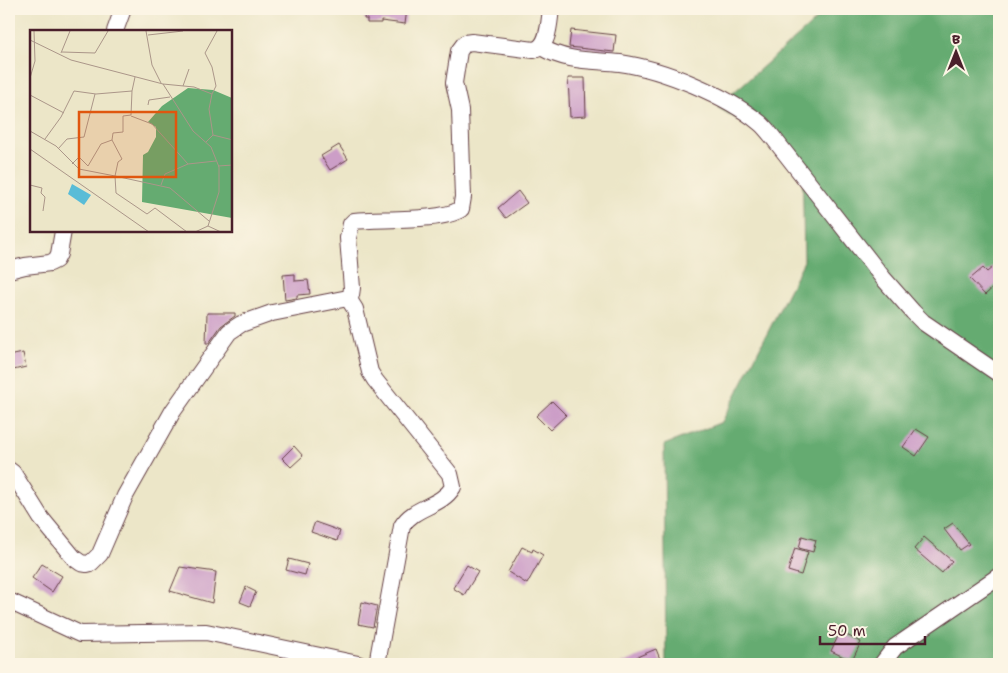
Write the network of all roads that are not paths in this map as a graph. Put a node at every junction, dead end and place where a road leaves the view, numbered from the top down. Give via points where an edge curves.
1 (122, 9) edge
2 (551, 9) edge
3 (115, 30) edge
4 (541, 47) junction
5 (63, 232) edge
6 (9, 270) edge
7 (348, 298) junction
8 (999, 374) edge
9 (9, 470) edge
10 (999, 576) edge
11 (9, 601) edge
12 (358, 664) edge
13 (377, 664) edge
14 (882, 664) edge

1 - 3 street
2 - 4 street
4 - 7 street via 534,50 472,42 462,46 454,83 460,110 461,209 453,214 354,221 348,238 352,288
4 - 8 street via 562,57 652,70 746,112 762,124 913,312
5 - 6 street via 56,260
7 - 9 street via 272,313 229,332 173,411 125,496 100,554 91,563 81,563 74,558 41,518
7 - 13 street via 355,309 370,372 450,474 453,487 437,503 406,518 402,526
10 - 14 street via 894,647
11 - 12 street via 80,634 206,632

